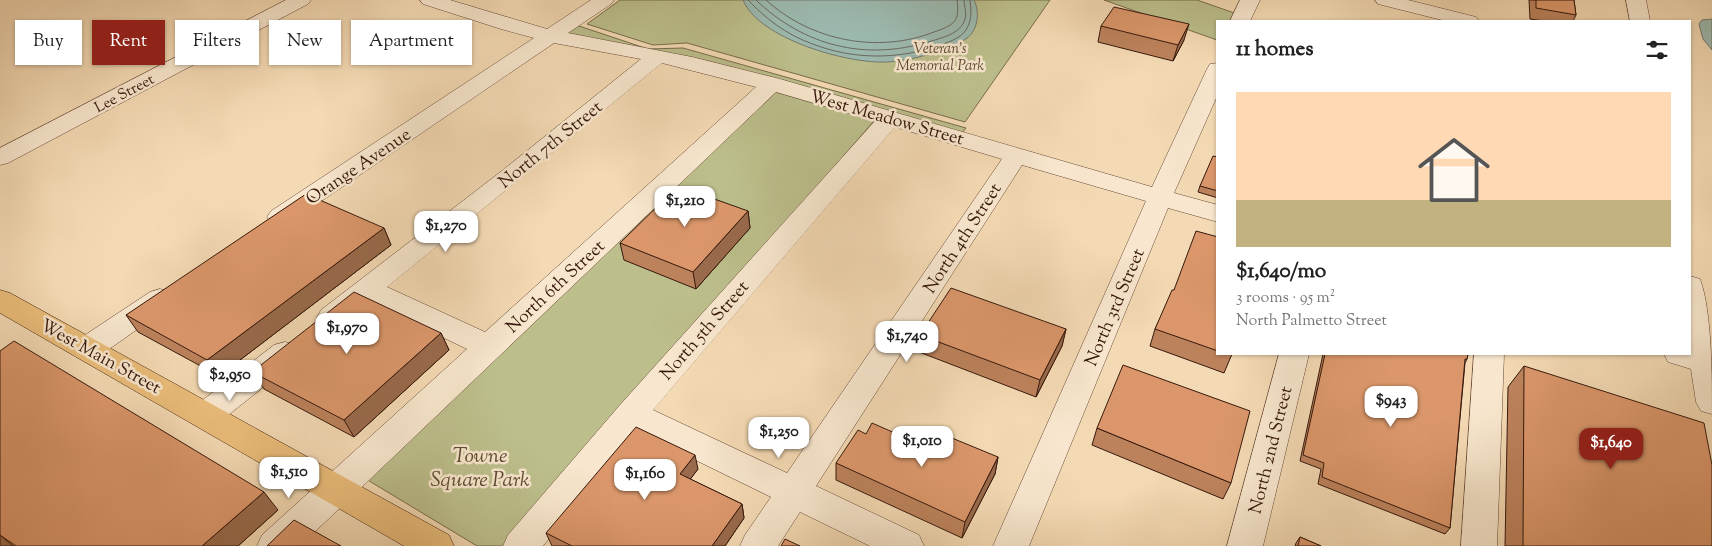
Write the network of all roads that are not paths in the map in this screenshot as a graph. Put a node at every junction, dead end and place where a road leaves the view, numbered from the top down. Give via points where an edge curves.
1 (301, 0) edge
2 (430, 0) edge
3 (604, 0) edge
4 (1250, 0) edge
5 (1385, 0) edge
6 (1636, 0) edge
7 (1240, 20) edge
8 (1465, 20) edge
9 (1640, 20) edge
10 (552, 36) junction
11 (658, 56) junction
12 (1216, 73) edge
13 (772, 84) junction
14 (891, 117) junction
15 (1016, 155) junction
16 (0, 158) edge
17 (1160, 197) junction
18 (1216, 213) edge
19 (264, 228) edge
20 (175, 289) edge
21 (366, 289) junction
22 (1691, 295) edge
23 (2, 304) edge
24 (490, 347) junction
25 (87, 349) junction
26 (1294, 355) edge
27 (1489, 355) edge
28 (1698, 360) edge
29 (1712, 402) edge
30 (631, 414) junction
31 (206, 415) junction
32 (336, 489) junction
33 (794, 493) junction
34 (275, 546) edge
35 (436, 546) edge
36 (521, 546) edge
37 (758, 546) edge
38 (906, 546) edge
39 (1011, 546) edge
40 (1245, 546) edge
41 (1479, 546) edge

1 - 16 street, Lee Street
2 - 10 street, West Meadow Street
3 - 10 street, Orange Avenue
4 - 7 street
5 - 8 street
6 - 9 street
10 - 11 street, West Meadow Street
10 - 19 street, Orange Avenue
11 - 13 street, West Meadow Street
11 - 21 street, North 7th Street
12 - 17 street, North 3rd Street
13 - 14 street, West Meadow Street
13 - 24 street, North 6th Street
14 - 15 street, West Meadow Street
14 - 30 street, North 5th Street
15 - 17 street, West Meadow Street
15 - 33 street, North 4th Street
17 - 18 street, West Meadow Street
17 - 39 street, North 3rd Street
20 - 25 street
21 - 24 street
21 - 31 street, North 7th Street
22 - 28 street
23 - 25 main road, West Main Street
24 - 32 street, North 6th Street
25 - 31 main road, West Main Street
26 - 40 street, North 2nd Street
27 - 41 street
28 - 29 street
30 - 33 street
30 - 36 street, North 5th Street
31 - 32 main road, West Main Street
32 - 34 street, North 6th Street
32 - 35 main road, West Main Street
33 - 37 street, North 4th Street
33 - 38 street

